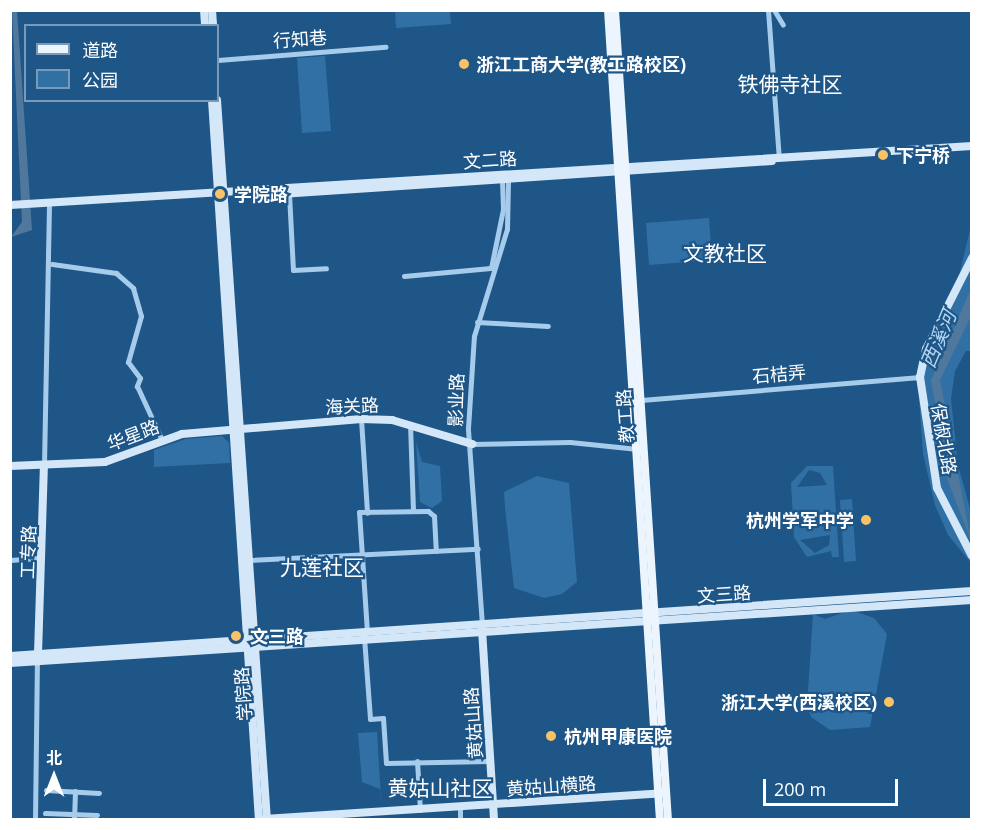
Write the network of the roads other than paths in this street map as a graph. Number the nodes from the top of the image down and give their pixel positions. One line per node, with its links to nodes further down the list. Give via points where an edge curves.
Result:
1 (608, 10): 12 (main road, 教工路)
2 (615, 10): 12 (main road, 教工路)
3 (768, 10): 11 (street)
4 (774, 10): 5 (street)
5 (783, 25)
6 (385, 47): 7 (street, 行知巷)
7 (219, 60)
8 (212, 102): 15 (main road, 学院路)
9 (217, 102): 15 (main road, 学院路)
10 (972, 148): 11 (main road, 文二路)
11 (778, 158): 12 (main road, 文二路)
12 (621, 169): 13 (main road, 文二路); 15 (main road, 文二路); 27 (main road, 教工路); 33 (main road, 教工路)
13 (505, 181): 14 (main road, 文二路); 23 (street, via 491,268); 24 (street, 影业路, via 507,229)
14 (288, 194): 15 (main road, 文二路); 22 (street, via 293,270)
15 (220, 196): 17 (main road, 文二路); 18 (main road, 文二路); 30 (main road, 学院路)
16 (16, 206): 17 (main road, 文二路); 19 (main road, 文二路)
17 (33, 206): 18 (main road, 文二路)
18 (49, 207): 21 (street)
19 (10, 209)
20 (972, 258): 26 (main road, 保俶北路, via 926,349)
21 (52, 264): 31 (street, via 116,273 133,288 141,316 129,362); 34 (street)
22 (326, 268)
23 (404, 276)
24 (477, 322): 25 (street); 32 (street, 影业路)
25 (548, 326)
26 (920, 377): 27 (street, 石桔弄); 41 (main road, 保俶北路, via 937,488)
27 (641, 400): 47 (main road, 教工路)
28 (361, 419): 29 (main road, 海关路); 30 (main road, 海关路); 37 (street)
29 (410, 424): 32 (main road, 海关路); 36 (street)
30 (234, 430): 31 (main road, 华星路); 44 (main road, 学院路); 50 (main road, 学院路)
31 (162, 440): 34 (main road, 华星路, via 105,462)
32 (472, 444): 33 (street, via 570,442); 38 (street, 影业路)
33 (638, 449): 47 (main road, 教工路)
34 (44, 465): 35 (main road, 华星路); 42 (main road, 工专路)
35 (10, 466)
36 (413, 511): 37 (street); 39 (street, via 434,516)
37 (367, 513): 40 (street, via 358,512)
38 (478, 549): 39 (street); 48 (street, 影业路)
39 (436, 552): 40 (street)
40 (362, 553): 44 (street); 49 (street)
41 (972, 556)
42 (44, 558): 43 (street); 52 (main road, 工专路)
43 (10, 560)
44 (249, 560): 50 (main road, 学院路)
45 (972, 591): 47 (main road, 文三路)
46 (972, 600): 47 (main road, 文三路)
47 (653, 617): 48 (main road, 文三路); 59 (main road, 教工路)
48 (482, 629): 49 (main road, 文三路); 55 (main road, 黄姑山路)
49 (365, 634): 50 (main road, 文三路); 54 (street, via 370,719 383,718 386,763)
50 (251, 642): 52 (main road, 文三路); 67 (main road, 学院路)
51 (10, 656): 52 (main road, 文三路)
52 (37, 657): 53 (main road, 文三路); 66 (street, 工专路)
53 (10, 663)
54 (417, 761): 55 (street); 62 (street)
55 (490, 761): 60 (main road, 黄姑山路)
56 (46, 790): 57 (street)
57 (75, 791): 58 (street); 65 (street)
58 (99, 793)
59 (663, 793): 60 (main road, 黄姑山横路); 70 (main road, 教工路); 71 (main road, 教工路)
60 (493, 805): 61 (main road, 黄姑山横路); 69 (main road, 黄姑山路)
61 (460, 807): 62 (main road, 黄姑山横路); 68 (street)
62 (420, 810): 67 (main road, 黄姑山横路)
63 (45, 813): 65 (street)
64 (97, 815): 65 (street)
65 (74, 817)
66 (35, 819)
67 (262, 819)
68 (460, 819)
69 (494, 819)
70 (660, 819)
71 (668, 819)

